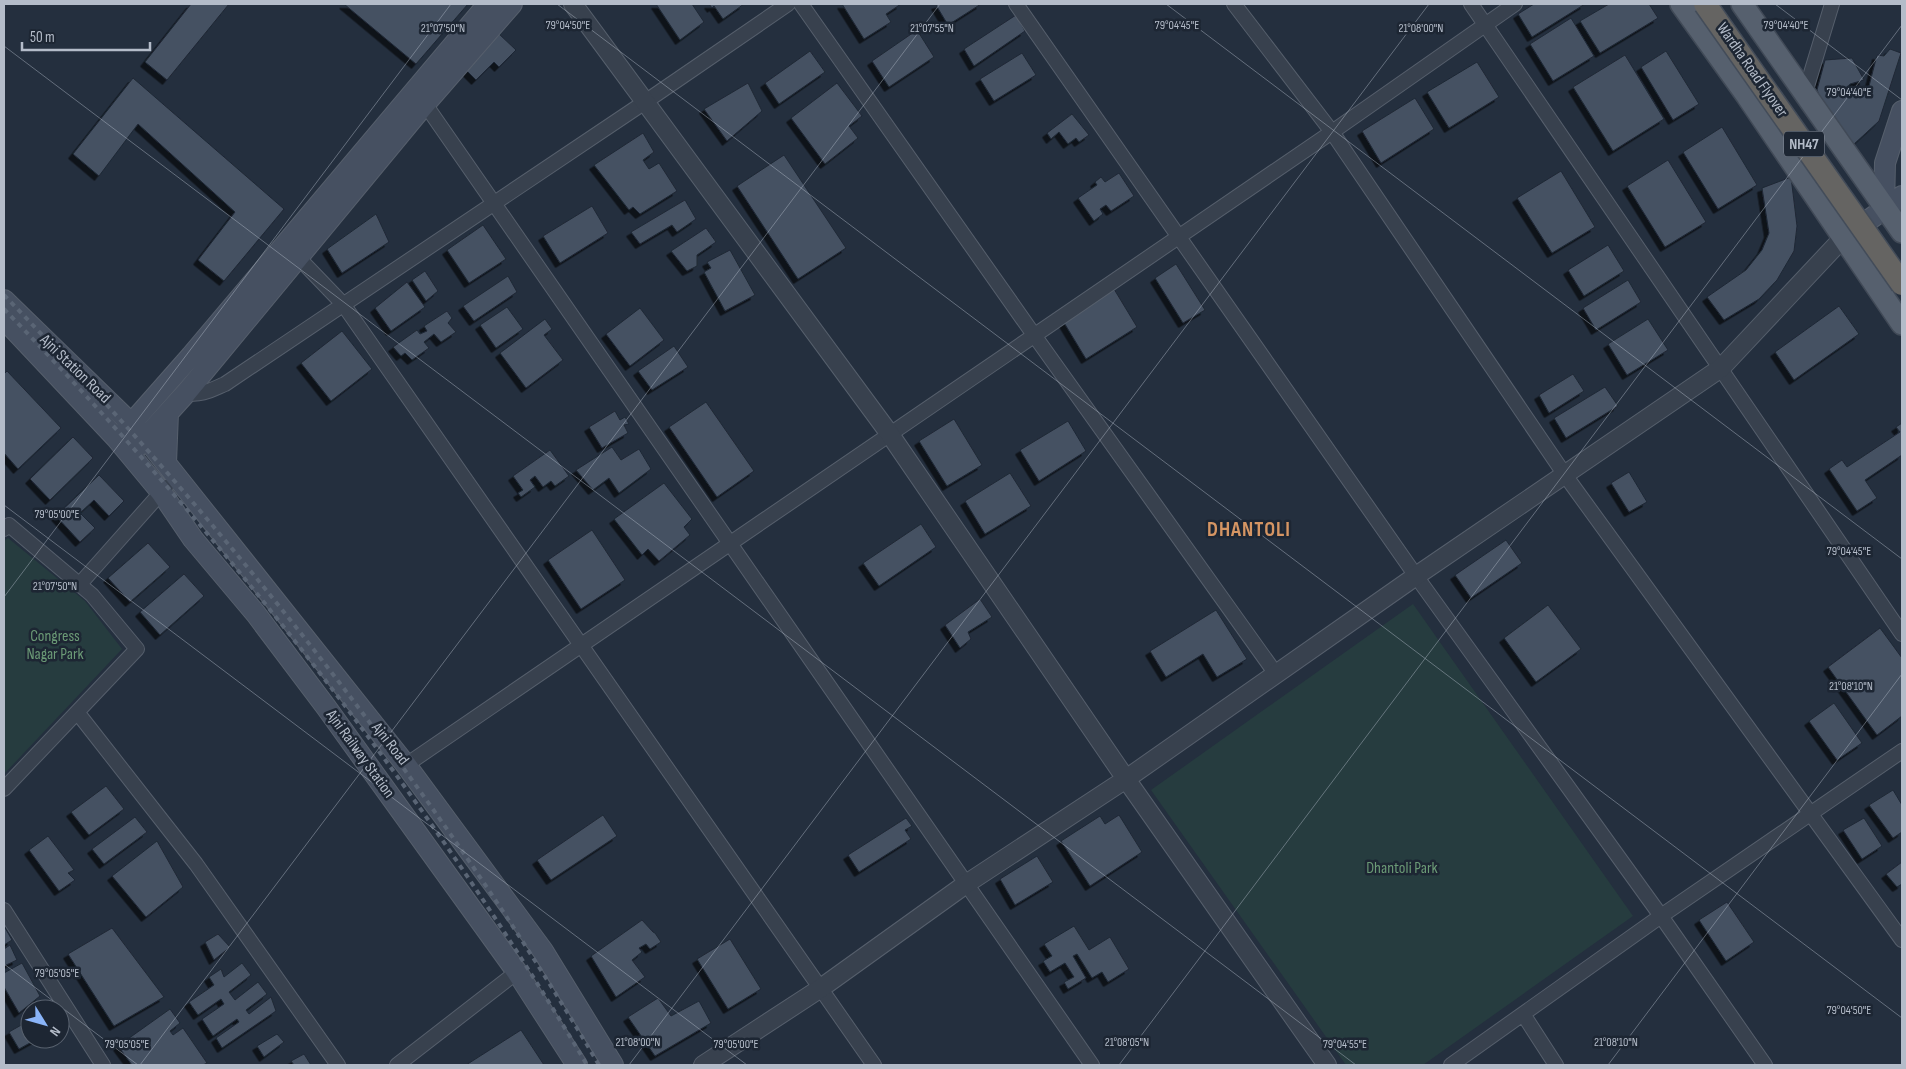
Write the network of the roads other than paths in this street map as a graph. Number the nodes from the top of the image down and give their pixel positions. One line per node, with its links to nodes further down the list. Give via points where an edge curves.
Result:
1 (488, 4): 27 (main road)
2 (512, 4): 18 (main road)
3 (573, 4): 17 (street)
4 (788, 4): 17 (street)
5 (801, 4): 35 (street)
6 (1016, 4): 25 (street)
7 (1234, 4): 20 (street)
8 (1471, 4): 15 (street)
9 (1515, 4): 15 (street)
10 (1681, 4): 26 (main road)
11 (1704, 4): 30 (highway, Wardha Road Flyover / NH47, bridge)
12 (1722, 4): 29 (highway, Wardha Road Flyover / NH47)
13 (1742, 4): 16 (main road)
14 (1832, 4): 16 (street)
15 (1486, 24): 20 (street); 36 (street)
16 (1805, 93): 23 (main road)
17 (645, 102): 22 (street); 42 (street)
18 (424, 104): 22 (street); 28 (main road)
19 (1902, 111): 23 (main road, via 1885,163)
20 (1332, 132): 25 (street); 45 (street)
21 (1902, 196): 23 (main road)
22 (493, 203): 32 (street); 48 (street)
23 (1884, 207): 24 (main road); 26 (main road)
24 (1902, 232)
25 (1179, 236): 35 (street); 49 (street)
26 (1842, 239): 34 (main road); 36 (street)
27 (284, 244): 28 (street); 38 (main road)
28 (300, 258): 32 (street); 37 (main road)
29 (1902, 259)
30 (1902, 284)
31 (4, 300): 39 (main road, Ajni Station Road)
32 (343, 304): 37 (street, via 225,384 204,394); 52 (street)
33 (4, 319): 43 (main road, Ajni Railway Station)
34 (1902, 324)
35 (1034, 335): 42 (street); 53 (street)
36 (1722, 368): 45 (street); 51 (street)
37 (186, 393): 40 (main road)
38 (156, 395): 39 (main road); 41 (main road)
39 (114, 408): 41 (main road, Ajni Station Road)
40 (168, 413): 41 (main road); 44 (main road)
41 (138, 431): 43 (main road); 44 (main road, Ajni Road)
42 (889, 433): 48 (street); 57 (street)
43 (123, 447): 46 (main road, Ajni Railway Station)
44 (171, 469): 46 (street); 56 (main road, Ajni Road)
45 (1565, 475): 49 (street); 59 (street)
46 (161, 492): 50 (street); 64 (main road, Ajni Railway Station, via 193,538 256,614 326,707)
47 (4, 529): 50 (street, via 9,525)
48 (730, 544): 52 (street); 60 (street)
49 (1416, 576): 53 (street); 62 (street)
50 (79, 584): 54 (street, via 137,649)
51 (1902, 634)
52 (581, 644): 56 (street); 65 (street)
53 (1276, 674): 57 (street)
54 (77, 712): 58 (street); 69 (street, via 196,864)
55 (1902, 751): 59 (street)
56 (406, 765): 67 (main road, Ajni Road, via 543,951)
57 (1126, 779): 60 (street); 75 (street)
58 (4, 789)
59 (1811, 816): 62 (street); 63 (street)
60 (966, 884): 65 (street); 74 (street)
61 (4, 910): 68 (street)
62 (1661, 916): 66 (street); 78 (street)
63 (1902, 940)
64 (517, 972): 70 (street); 71 (main road, Ajni Railway Station)
65 (821, 988): 72 (street); 73 (street)
66 (1523, 1014): 76 (street); 77 (street)
67 (607, 1063)
68 (103, 1065)
69 (338, 1065)
70 (397, 1065)
71 (577, 1065)
72 (703, 1065)
73 (874, 1065)
74 (1092, 1065)
75 (1327, 1065)
76 (1451, 1065)
77 (1556, 1065)
78 (1765, 1065)

